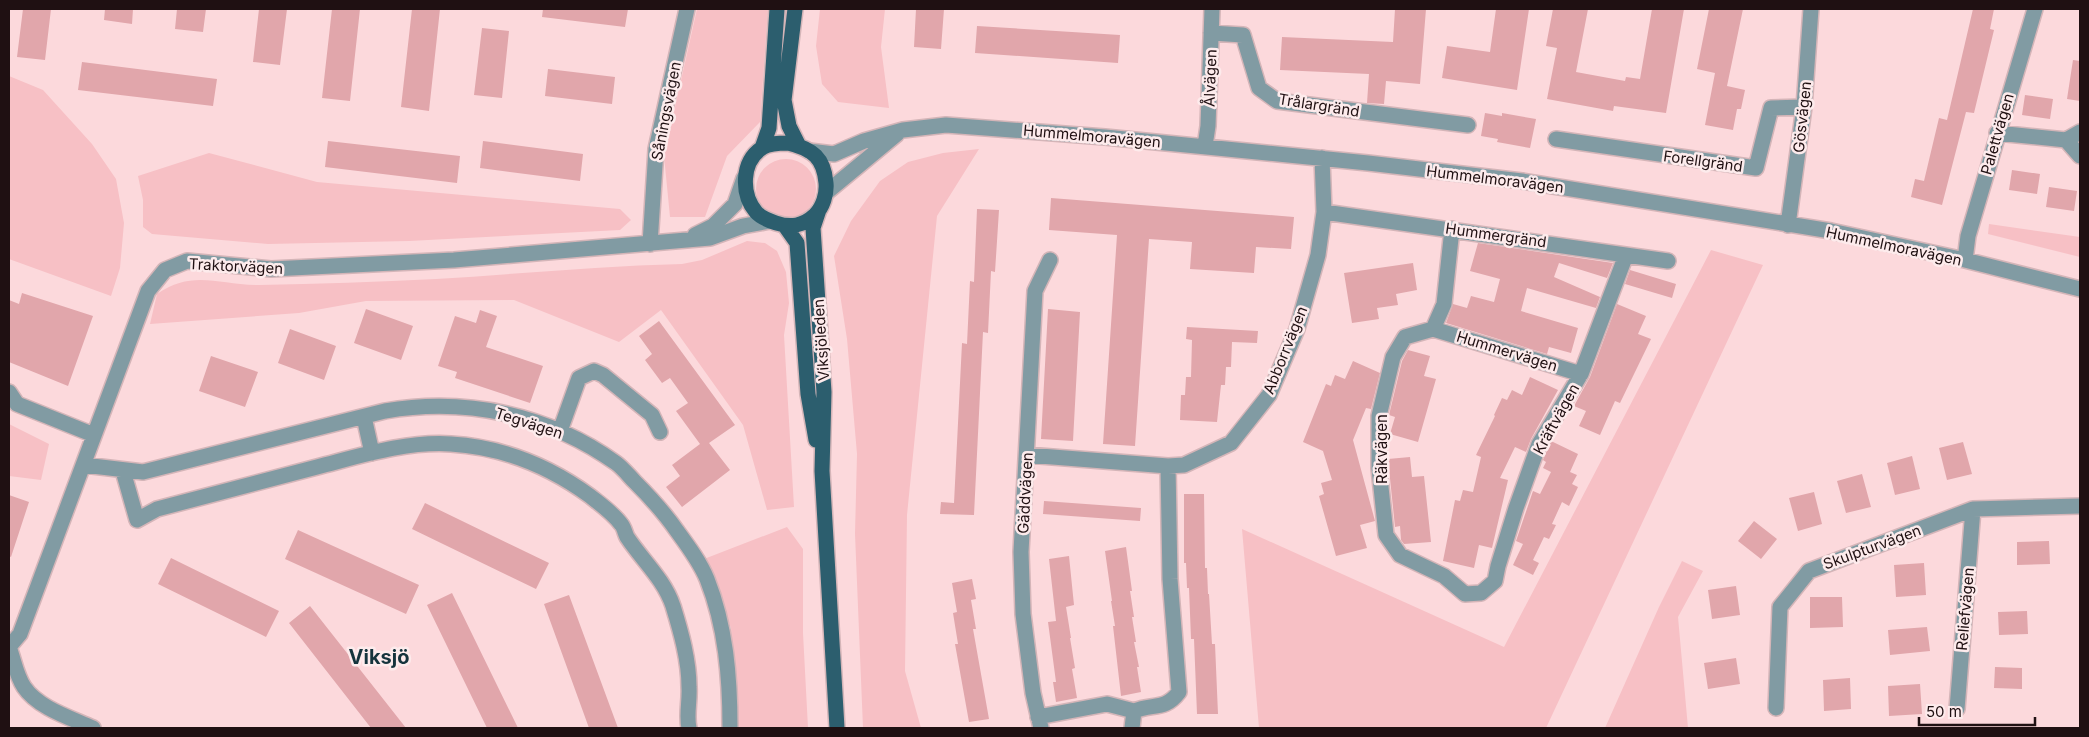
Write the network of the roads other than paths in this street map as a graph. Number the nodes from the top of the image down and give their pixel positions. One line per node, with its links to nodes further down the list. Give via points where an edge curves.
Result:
1 (687, 9): 29 (street, Såningsvägen, via 656,149)
2 (777, 9): 16 (main road, via 769,128)
3 (795, 9): 17 (main road, via 784,100 789,126)
4 (1212, 9): 7 (street, Ålvägen)
5 (1811, 9): 8 (street, Gösvägen)
6 (2034, 9): 12 (street, Palettvägen)
7 (1212, 33): 9 (street, Trålargränd, via 1243,35 1259,88 1277,101); 15 (street, Ålvägen)
8 (1804, 108): 13 (street, Forellgränd, via 1771,108 1756,168); 25 (street, Gösvägen)
9 (1468, 125)
10 (902, 130): 15 (street, Hummelmoravägen, via 946,125); 17 (street, Hummelmoravägen, via 834,154); 21 (street)
11 (2080, 132): 14 (street)
12 (1997, 133): 14 (street); 32 (street, Palettvägen, via 1968,236)
13 (1556, 139)
14 (2066, 140): 18 (street)
15 (1205, 146): 19 (street, Hummelmoravägen)
16 (762, 148): 17 (main road, via 788,143); 20 (main road, via 750,161)
17 (804, 148): 21 (main road, via 825,168)
18 (2080, 156)
19 (1322, 158): 23 (street, Abborrvägen); 25 (street, Hummelmoravägen, via 1522,181)
20 (744, 178): 24 (main road, via 747,198 757,214); 28 (street, Traktorvägen, via 735,204 713,226)
21 (827, 192): 22 (main road)
22 (819, 210): 26 (main road, via 800,225); 47 (main road, Viksjöleden, via 814,228 824,392)
23 (1324, 212): 27 (street, Hummergränd); 45 (street, Abborrvägen, via 1318,255 1297,330 1269,395 1231,443 1184,465)
24 (770, 221): 26 (main road); 28 (street, Traktorvägen, via 743,226 710,238)
25 (1788, 225): 32 (street, Hummelmoravägen)
26 (785, 226): 47 (main road, Viksjöleden, via 796,243 808,394)
27 (1452, 229): 30 (street, Hummergränd); 35 (street, via 1444,304)
28 (687, 240): 29 (street, Traktorvägen)
29 (650, 244): 41 (street, Traktorvägen, via 454,260 271,269 187,261 165,270 148,291)
30 (1626, 254): 33 (street, Hummergränd); 36 (street, Kräftvägen)
31 (1050, 260): 43 (street, Gäddvägen, via 1035,291)
32 (1965, 260): 34 (street, Hummelmoravägen)
33 (1668, 261)
34 (2080, 289)
35 (1433, 329): 36 (street, Hummervägen); 50 (street, Räkvägen, via 1405,338 1401,344 1394,357 1378,416 1386,534 1400,555 1444,576)
36 (1581, 374): 50 (street, Kräftvägen, via 1539,444 1513,516 1495,582 1481,593)
37 (9, 392): 41 (street, via 17,404)
38 (364, 417): 39 (street, Tegvägen, via 410,407 464,406 512,414); 42 (street); 46 (street, Tegvägen, via 143,472)
39 (560, 431): 40 (street, via 579,378 594,371 603,374 652,415); 58 (street, Tegvägen, via 617,464 662,510 692,552 706,578 724,639 730,686)
40 (660, 432)
41 (94, 435): 44 (street, Traktorvägen)
42 (372, 453): 46 (street, via 157,509 137,520); 57 (street, via 422,445 482,448 553,471 601,504 621,524 627,537 656,574 672,604 685,651 690,686)
43 (1027, 455): 45 (street, Abborrvägen, via 1142,470); 55 (street, Gäddvägen, via 1021,552 1022,614)
44 (84, 464): 46 (street, Tegvägen); 51 (street, Traktorvägen, via 20,634)
45 (1168, 466): 54 (street, via 1170,579 1179,692 1166,705)
46 (124, 471)
47 (822, 471): 59 (main road, Viksjöleden)
48 (2080, 506): 49 (street, Skulpturvägen)
49 (1973, 509): 52 (street, Skulpturvägen, via 1809,571 1780,607); 53 (street, Reliefvägen)
50 (1465, 594)
51 (9, 647): 56 (street, via 19,678 32,695 51,708)
52 (1776, 708)
53 (1957, 709)
54 (1134, 711): 55 (street, via 1107,704); 60 (street)
55 (1039, 722)
56 (94, 728)
57 (689, 728)
58 (730, 728)
59 (837, 728)
60 (1132, 728)

